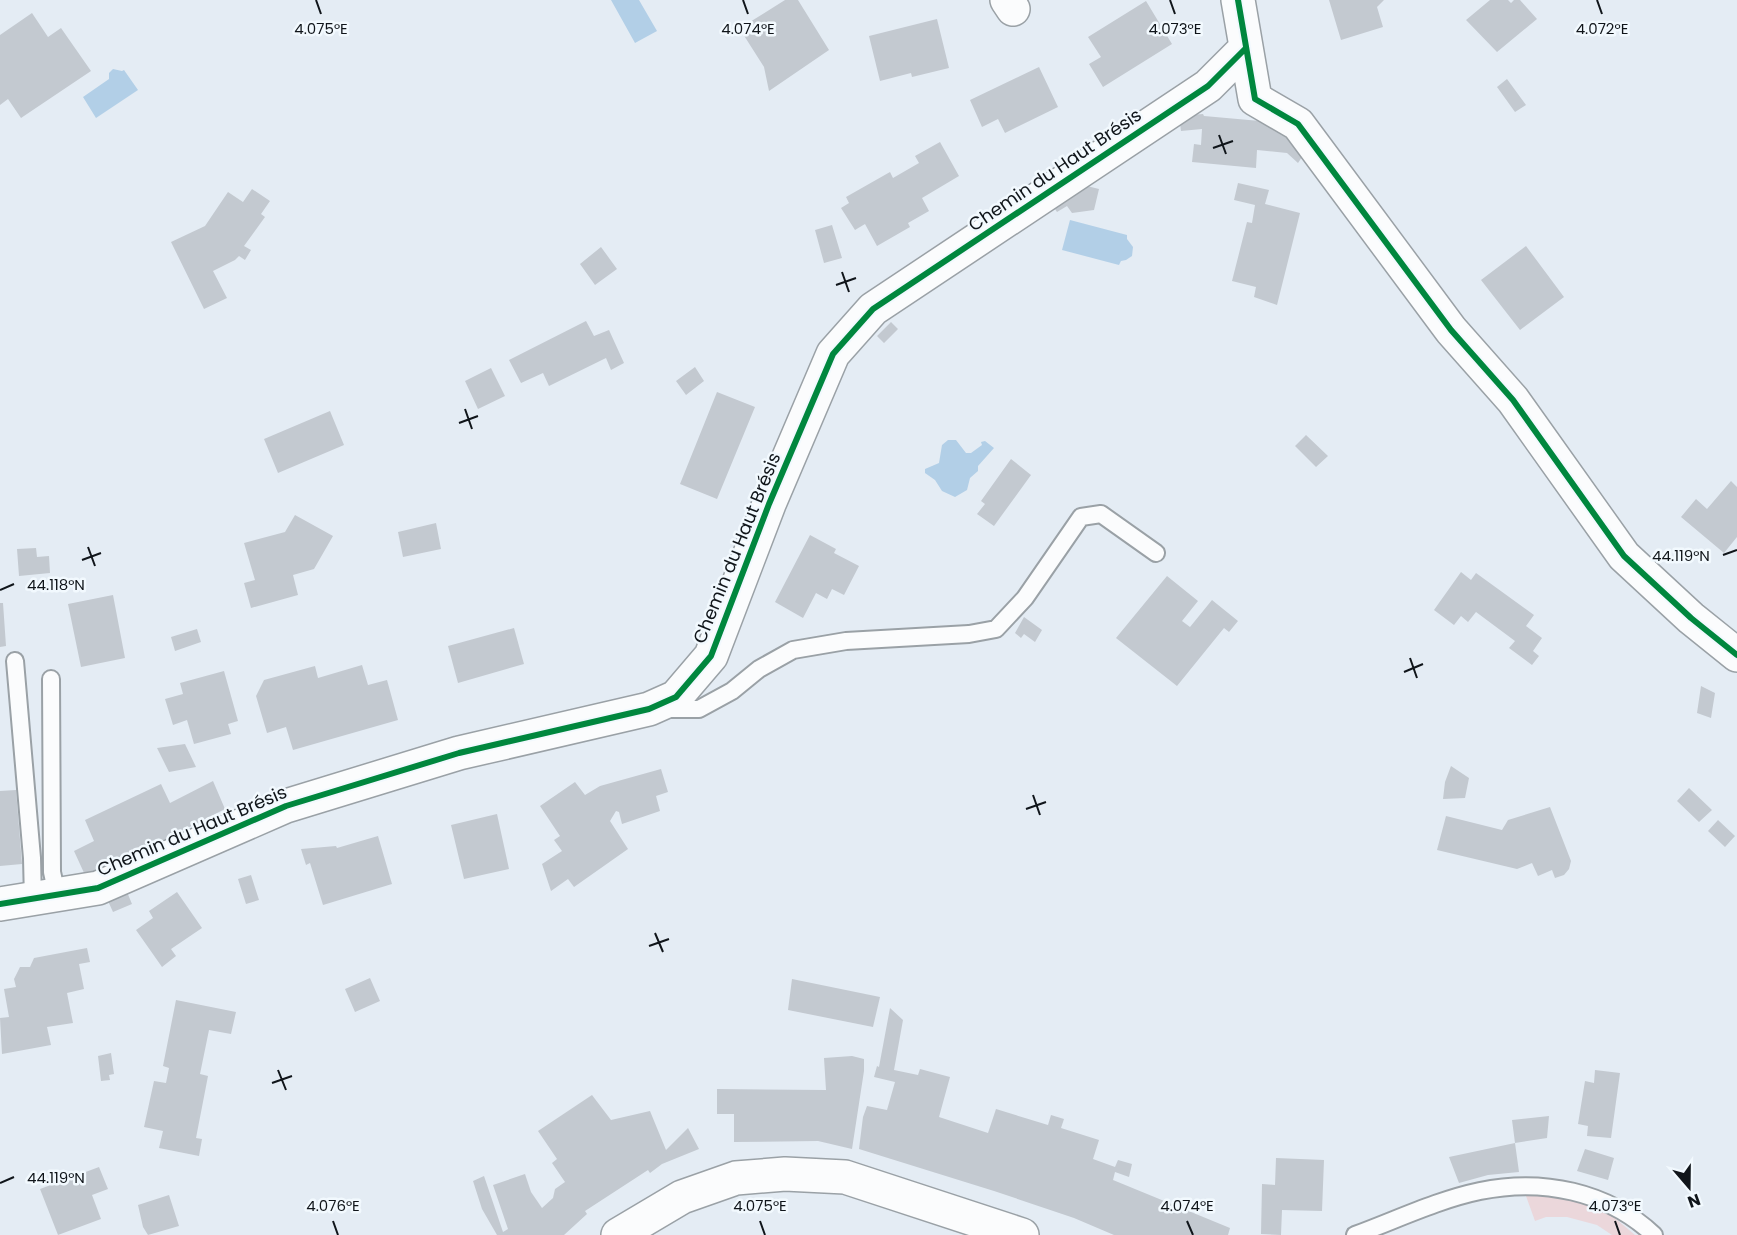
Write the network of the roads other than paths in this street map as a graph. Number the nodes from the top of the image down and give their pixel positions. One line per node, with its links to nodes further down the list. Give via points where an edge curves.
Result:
1 (1238, 0): 2 (street)
2 (1245, 49): 4 (street, via 1255,99 1298,124 1450,330 1514,400 1624,556); 7 (street, Chemin du Haut Brésis, via 1208,86 873,309 833,354 769,504 711,656 676,697)
3 (1156, 553): 7 (lane, via 1101,514 1081,517 1025,598 996,629 846,641 793,650 699,709)
4 (1737, 654)
5 (15, 661): 8 (lane, via 32,858)
6 (51, 679): 8 (lane, via 52,872)
7 (649, 709): 8 (street, Chemin du Haut Brésis, via 459,753 297,802 98,888)
8 (45, 898): 9 (street, Chemin du Haut Brésis)
9 (0, 904)
10 (618, 1235): 11 (street, via 682,1197 736,1178 785,1174 845,1177)
11 (1022, 1235)
12 (1355, 1235): 13 (lane, via 1452,1199 1518,1186 1574,1191 1600,1199 1640,1221)
13 (1654, 1235)

